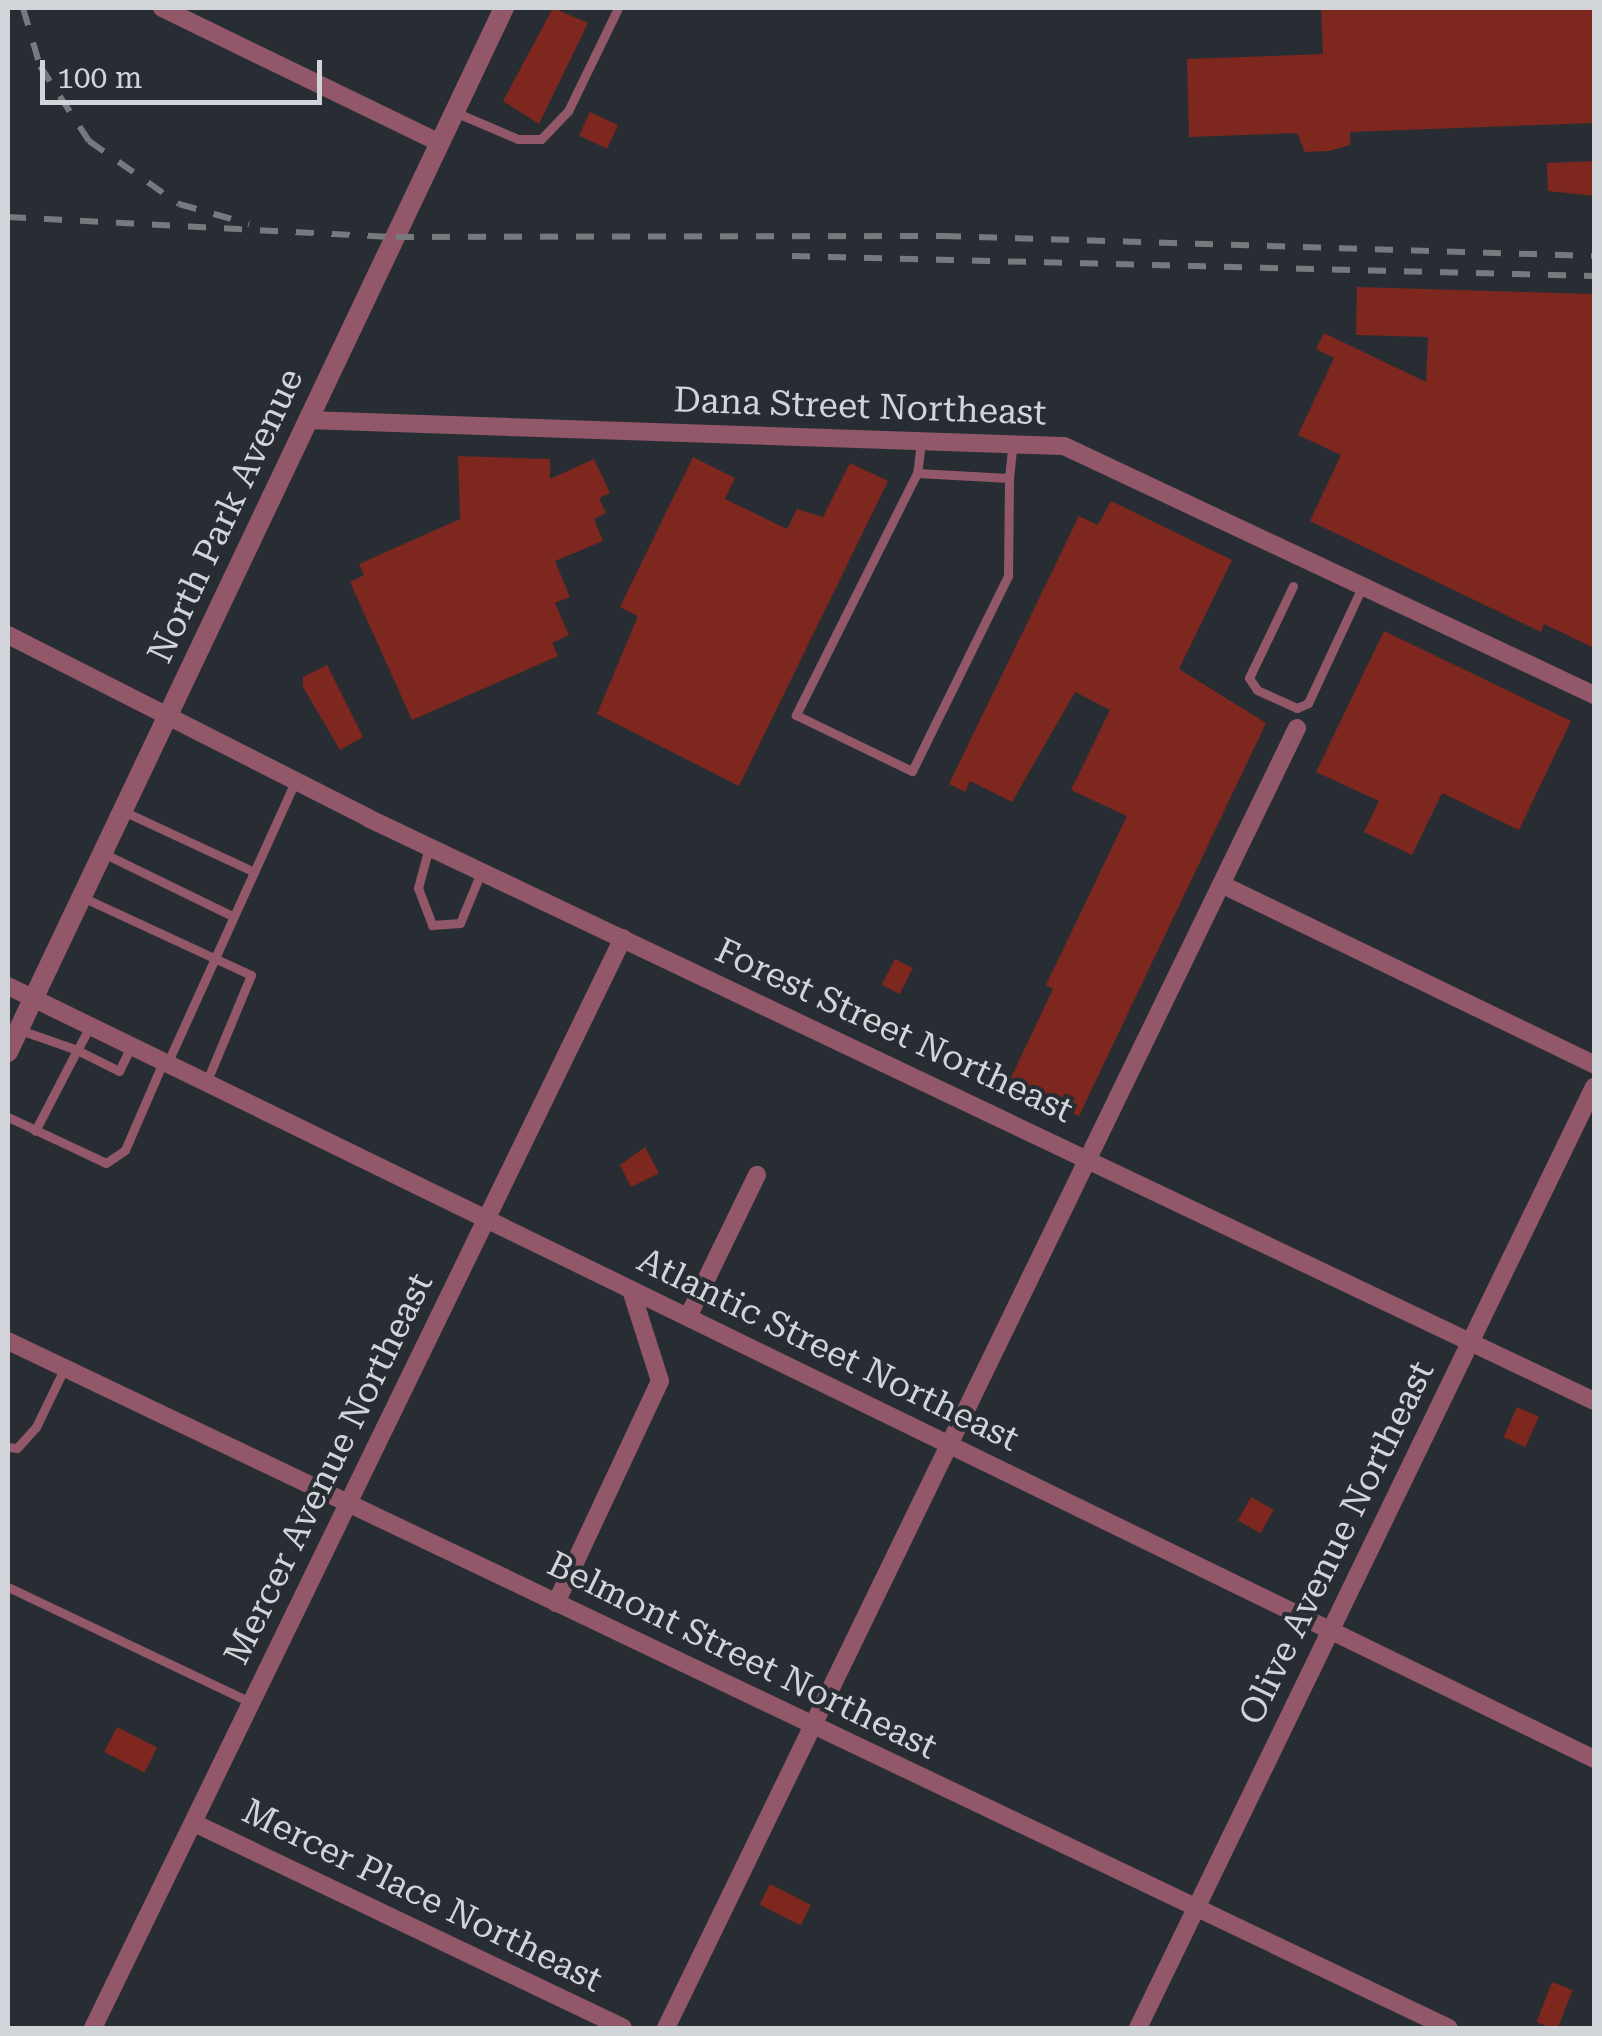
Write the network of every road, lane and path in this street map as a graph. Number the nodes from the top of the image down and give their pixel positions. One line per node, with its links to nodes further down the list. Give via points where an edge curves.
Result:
1 (162, 8): 5 (street)
2 (504, 8): 4 (street, North Park Avenue)
3 (618, 8): 4 (lane, via 568,111 541,139 518,139)
4 (455, 112): 5 (street, North Park Avenue)
5 (440, 143): 6 (street, North Park Avenue)
6 (307, 420): 7 (street, Dana Street Northeast); 15 (street, North Park Avenue)
7 (921, 440): 8 (street, Dana Street Northeast); 9 (lane)
8 (1014, 442): 10 (lane); 11 (street, Dana Street Northeast, via 1092,455)
9 (917, 473): 10 (lane); 10 (lane, via 796,715 912,771 1008,576)
10 (1010, 478)
11 (1364, 584): 12 (lane, via 1308,703 1296,708 1257,690 1249,678); 14 (street, Dana Street Northeast)
12 (1293, 586)
13 (8, 634): 15 (street, Forest Street Northeast)
14 (1594, 694)
15 (166, 719): 17 (street, Forest Street Northeast); 18 (street, North Park Avenue)
16 (1298, 728): 23 (street)
17 (295, 782): 19 (street, Forest Street Northeast); 21 (lane)
18 (123, 810): 20 (street, North Park Avenue); 21 (lane)
19 (429, 846): 22 (street, Forest Street Northeast); 22 (lane, via 418,888 432,924 460,922)
20 (103, 852): 24 (street, North Park Avenue); 25 (lane)
21 (252, 871): 25 (lane)
22 (481, 872): 26 (street, Forest Street Northeast)
23 (1222, 885): 36 (street); 41 (street)
24 (82, 897): 27 (lane); 29 (street, North Park Avenue)
25 (230, 914): 27 (lane)
26 (623, 938): 41 (street, Forest Street Northeast); 43 (street, Mercer Avenue Northeast)
27 (213, 958): 35 (lane); 37 (lane, via 254,981)
28 (8, 986): 29 (street, Atlantic Street Northeast)
29 (33, 999): 30 (street, Atlantic Street Northeast); 31 (street, North Park Avenue)
30 (90, 1026): 32 (street, Atlantic Street Northeast); 33 (lane)
31 (18, 1030): 33 (lane); 34 (street, North Park Avenue)
32 (130, 1046): 33 (lane, via 119,1071); 35 (street, Atlantic Street Northeast)
33 (77, 1050): 40 (lane)
34 (8, 1052)
35 (166, 1063): 37 (street, Atlantic Street Northeast); 40 (lane, via 115,1158 89,1158)
36 (1594, 1064)
37 (206, 1083): 43 (street, Atlantic Street Northeast)
38 (1594, 1086): 47 (street, Olive Avenue Northeast)
39 (8, 1117): 40 (lane)
40 (35, 1131)
41 (1088, 1159): 47 (street, Forest Street Northeast); 50 (street)
42 (757, 1175): 45 (street)
43 (487, 1219): 44 (street, Atlantic Street Northeast); 52 (street, Mercer Avenue Northeast)
44 (630, 1290): 45 (street, Atlantic Street Northeast); 54 (street, via 660,1381)
45 (688, 1318): 50 (street, Atlantic Street Northeast)
46 (8, 1341): 48 (street, Belmont Street Northeast)
47 (1470, 1342): 49 (street, Forest Street Northeast); 55 (street, Olive Avenue Northeast)
48 (64, 1368): 51 (lane, via 36,1426 17,1448); 52 (street, Belmont Street Northeast)
49 (1594, 1400)
50 (949, 1445): 55 (street, Atlantic Street Northeast); 57 (street)
51 (8, 1447)
52 (349, 1504): 54 (street, Belmont Street Northeast); 56 (street, Mercer Avenue Northeast)
53 (8, 1587): 56 (lane)
54 (556, 1602): 57 (street, Belmont Street Northeast)
55 (1330, 1631): 58 (street, Atlantic Street Northeast); 60 (street, Olive Avenue Northeast)
56 (252, 1703): 59 (street, Mercer Avenue Northeast)
57 (814, 1726): 60 (street, Belmont Street Northeast); 63 (street)
58 (1594, 1760)
59 (194, 1823): 61 (street, Mercer Avenue Northeast); 62 (street, Mercer Place Northeast)
60 (1196, 1908): 64 (street, Olive Avenue Northeast); 65 (street, Belmont Street Northeast)
61 (93, 2028)
62 (623, 2028)
63 (666, 2028)
64 (1138, 2028)
65 (1449, 2028)

